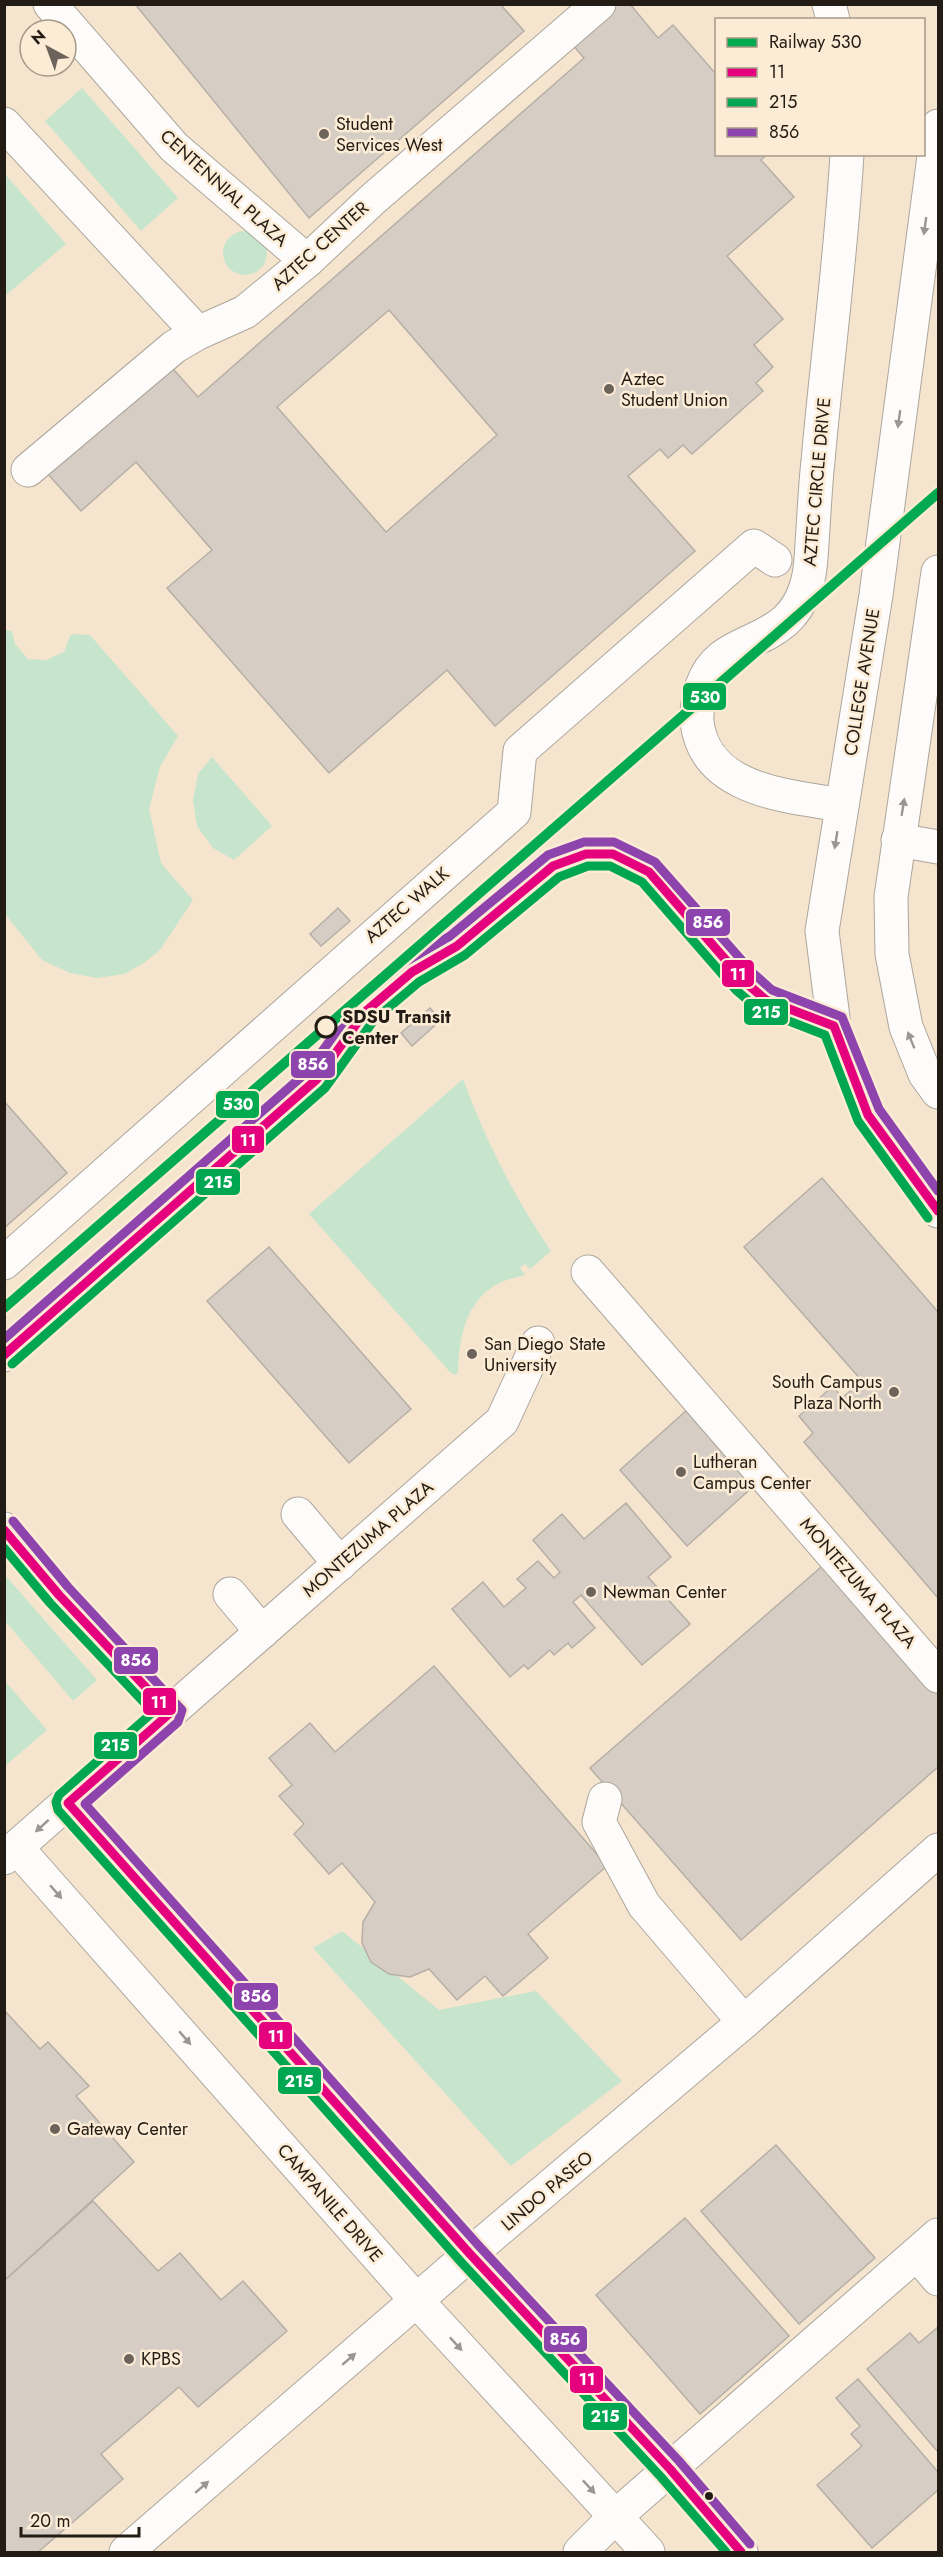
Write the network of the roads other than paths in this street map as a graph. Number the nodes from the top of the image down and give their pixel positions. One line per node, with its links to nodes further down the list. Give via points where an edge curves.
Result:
1 (50, 4): 6 (street, CENTENNIAL PLAZA, via 174,147)
2 (600, 4): 6 (street, AZTEC CENTER, via 373,199)
3 (4, 124): 7 (street)
4 (939, 126): 11 (street, COLLEGE AVENUE, one-way to 11, via 876,595)
5 (847, 156): 11 (street, AZTEC CIRCLE DRIVE, via 809,579 801,601 786,621 719,657 705,679 697,722 713,760 731,776 752,787)
6 (307, 261): 7 (street, AZTEC CENTER, via 245,312)
7 (198, 333): 8 (street, AZTEC CENTER, via 174,347)
8 (28, 470)
9 (775, 560): 17 (street, AZTEC WALK, via 754,546 520,751 514,812)
10 (939, 572): 12 (street, one-way to 10)
11 (842, 805): 14 (street, COLLEGE AVENUE, one-way to 14, via 822,931)
12 (898, 840): 13 (street); 15 (street, one-way to 12, via 925,1074 906,1027 891,954 891,897)
13 (939, 847)
14 (834, 1026): 16 (street, COLLEGE AVENUE, via 868,1115); 20 (street, via 765,1000 649,872 613,854 586,854 553,866 457,946 412,972 365,1012 316,1079)
15 (939, 1092)
16 (939, 1211)
17 (4, 1263)
18 (588, 1272): 26 (street, MONTEZUMA PLAZA)
19 (538, 1343): 23 (street, MONTEZUMA PLAZA, via 502,1421)
20 (4, 1355)
21 (298, 1514): 23 (street)
22 (4, 1529): 27 (street, via 59,1595)
23 (340, 1564): 25 (street, MONTEZUMA PLAZA)
24 (230, 1594): 25 (street)
25 (262, 1632): 27 (street, MONTEZUMA PLAZA)
26 (939, 1676)
27 (170, 1713): 29 (street, MONTEZUMA PLAZA)
28 (605, 1799): 32 (street, via 599,1822 644,1905)
29 (68, 1803): 31 (street, MONTEZUMA PLAZA, one-way to 31); 34 (street)
30 (939, 1850): 32 (street, LINDO PASEO)
31 (11, 1853): 36 (street, CAMPANILE DRIVE, one-way to 36)
32 (744, 2022): 34 (street, LINDO PASEO)
33 (928, 2245): 35 (street); 37 (street)
34 (470, 2254): 36 (street, LINDO PASEO); 37 (street)
35 (939, 2279)
36 (417, 2301): 38 (street, CAMPANILE DRIVE, one-way to 38); 39 (street, LINDO PASEO, one-way to 36)
37 (670, 2469): 38 (street); 42 (street)
38 (616, 2516): 40 (street); 41 (street, CAMPANILE DRIVE)
39 (126, 2553)
40 (580, 2553)
41 (648, 2553)
42 (741, 2553)

